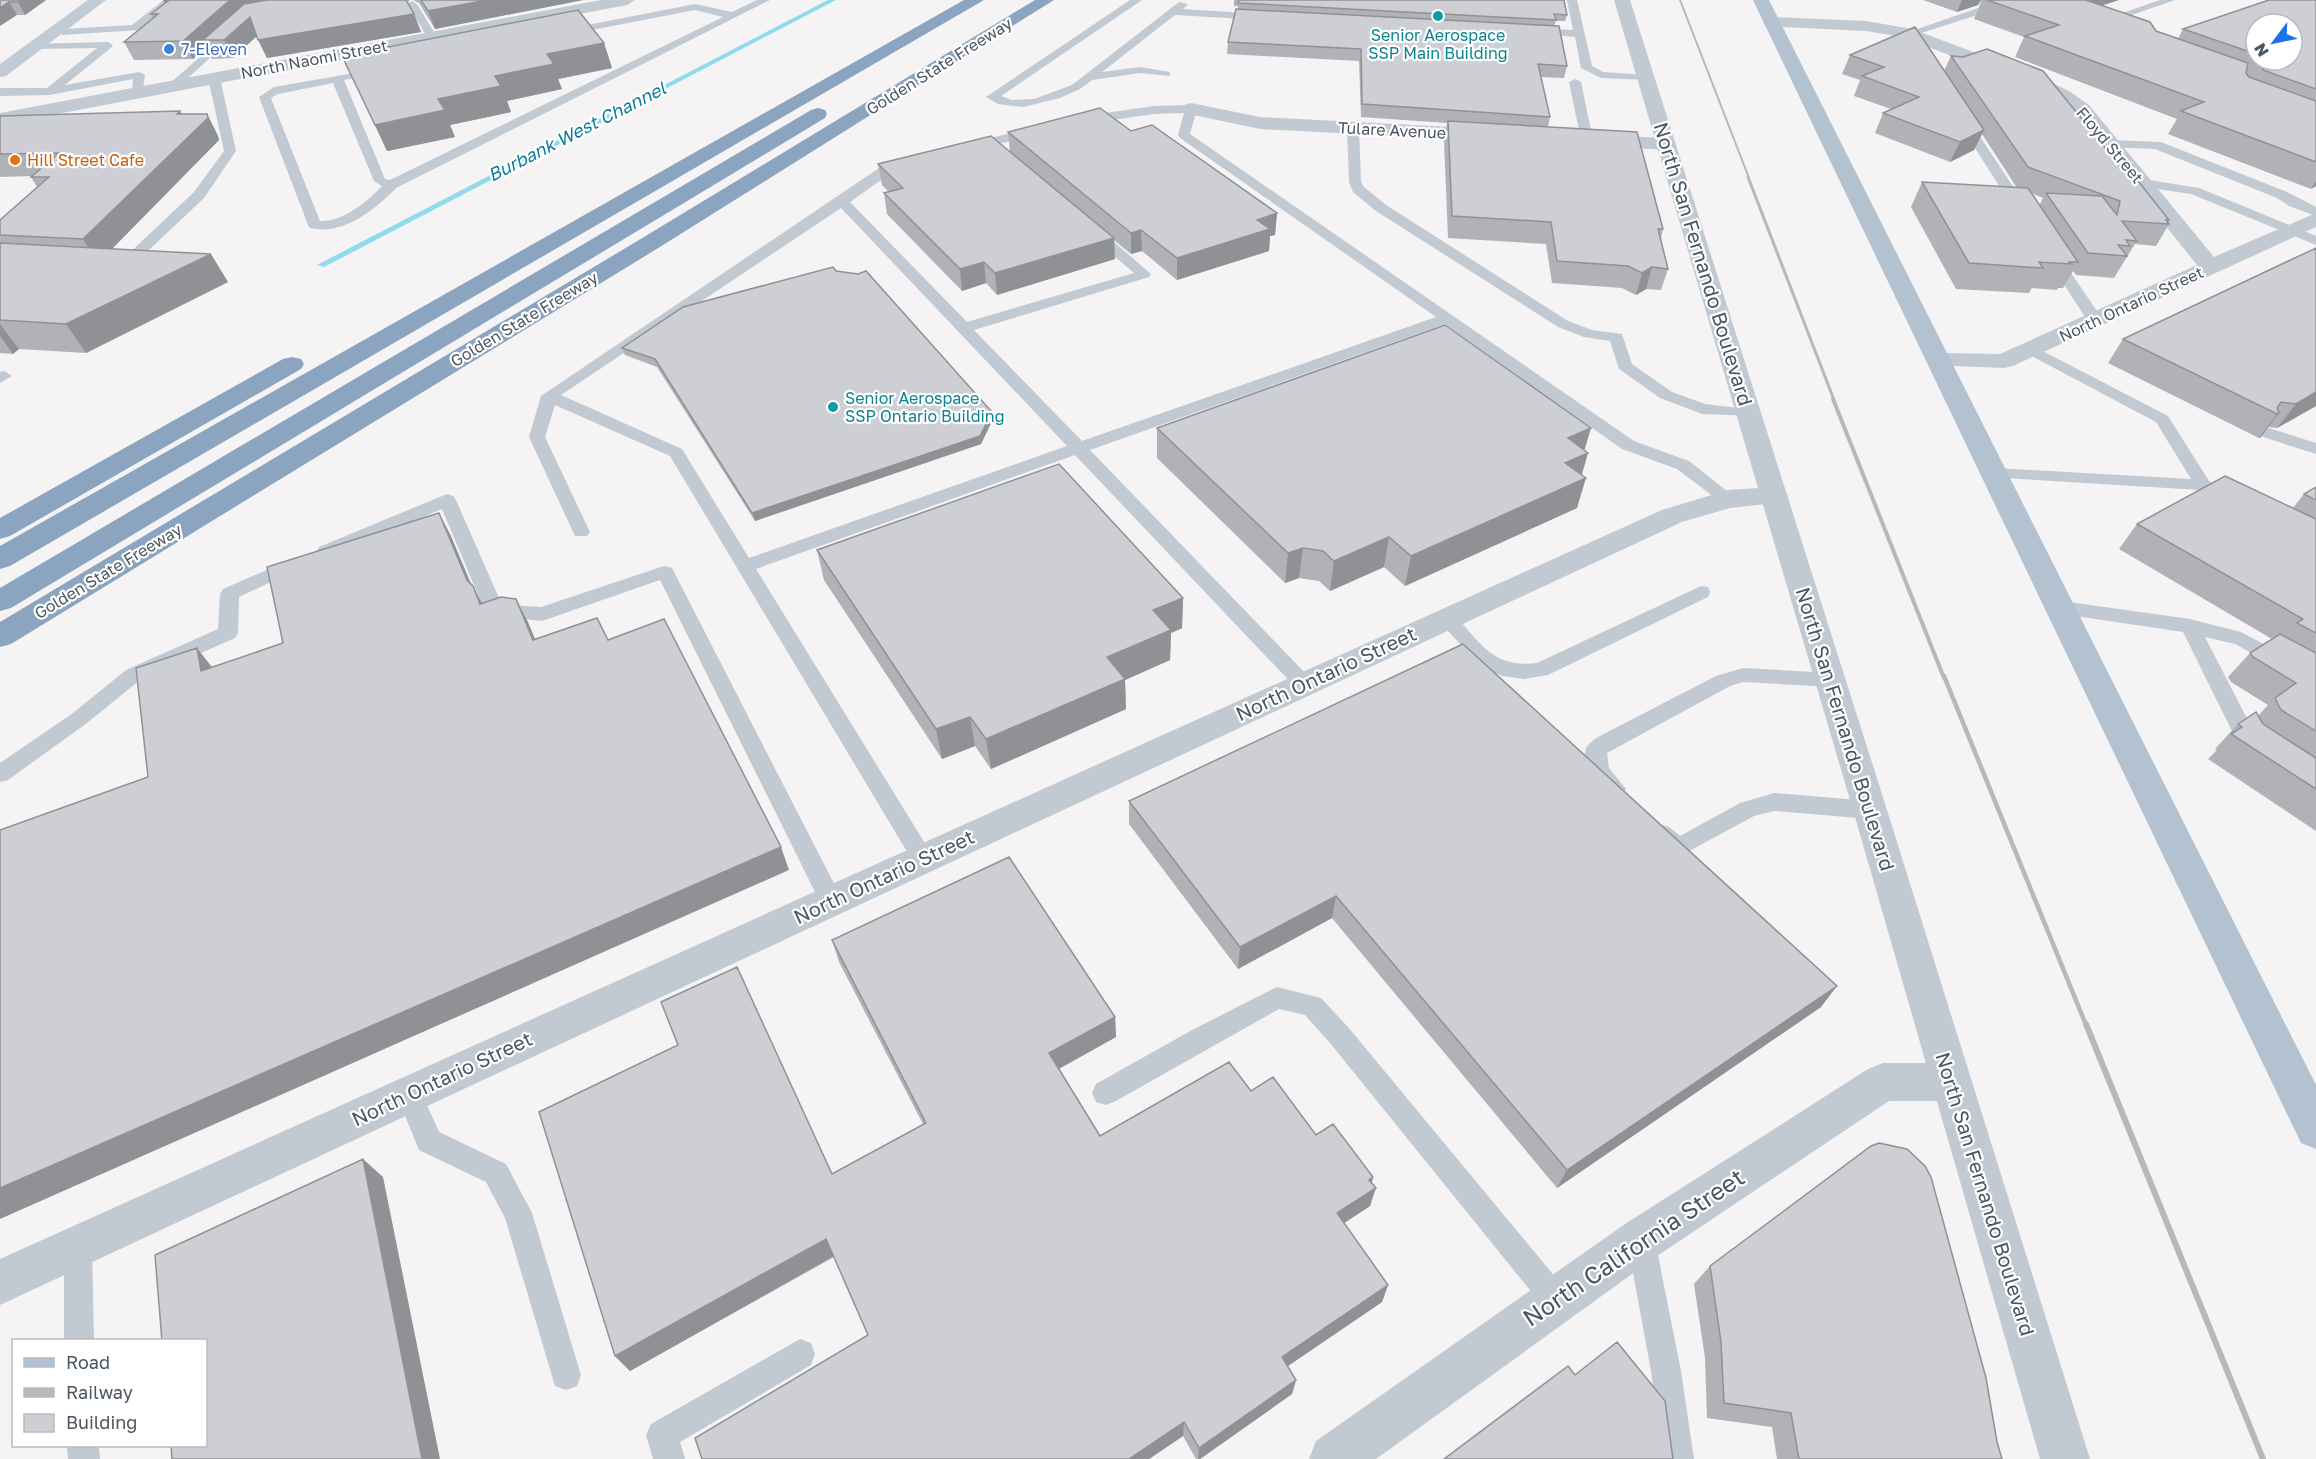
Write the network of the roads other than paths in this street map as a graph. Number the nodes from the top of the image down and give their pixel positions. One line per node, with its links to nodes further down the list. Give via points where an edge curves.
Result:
1 (98, 0): 24 (main road)
2 (170, 0): 24 (lane, via 135,28)
3 (627, 0): 27 (street, North Naomi Street, via 515,29)
4 (765, 0): 18 (lane)
5 (946, 0): 70 (highway)
6 (976, 0): 89 (highway)
7 (1009, 0): 92 (highway)
8 (1046, 0): 96 (highway, Golden State Freeway)
9 (1137, 0): 35 (lane, via 992,97 1002,103 1020,104 1060,95)
10 (1188, 0): 17 (lane)
11 (1572, 0): 26 (lane)
12 (1622, 0): 36 (street, North San Fernando Boulevard)
13 (1761, 0): 20 (main road)
14 (1985, 0): 29 (lane, via 1986,9)
15 (2170, 0): 22 (lane, via 2099,23)
16 (412, 4): 27 (lane)
17 (1173, 12): 19 (lane); 28 (lane)
18 (733, 16): 25 (lane, via 695,7); 59 (lane)
19 (1275, 17)
20 (1771, 22): 29 (street, Floyd Street, via 1866,26); 76 (main road)
21 (239, 26): 38 (lane)
22 (2117, 29)
23 (1525, 31): 26 (lane)
24 (54, 33): 30 (main road)
25 (556, 34)
26 (1579, 34): 36 (lane, via 1587,68 1593,72)
27 (432, 37): 31 (street, North Naomi Street)
28 (1139, 39): 35 (lane); 35 (lane, via 1149,57 1166,74 1140,70)
29 (1910, 39): 54 (street, Floyd Street, via 2034,81 2062,95 2082,109)
30 (35, 46): 32 (main road); 39 (lane, via 108,45)
31 (397, 56): 33 (street, North Naomi Street); 34 (lane)
32 (0, 72)
33 (214, 78): 38 (street, North Naomi Street); 69 (lane, via 230,151 199,195 126,263)
34 (337, 78): 59 (lane, via 380,181); 59 (lane, via 274,91 265,97 315,225 346,218 376,201)
35 (1087, 78)
36 (1646, 78): 53 (street, North San Fernando Boulevard)
37 (1575, 82): 51 (lane)
38 (173, 86): 41 (street, North Naomi Street)
39 (50, 91): 40 (lane); 41 (lane, via 139,75); 44 (lane)
40 (0, 92)
41 (138, 93): 44 (street, North Naomi Street)
42 (1953, 105): 64 (lane)
43 (1191, 109): 46 (lane, via 1154,110); 48 (street, Tulare Avenue, via 1260,123); 71 (lane, via 1184,135)
44 (46, 110): 45 (street, North Naomi Street)
45 (0, 119)
46 (1076, 122)
47 (1054, 127): 52 (lane)
48 (1353, 128): 49 (street, Tulare Avenue); 78 (lane, via 1355,182 1382,208 1563,324 1589,334 1617,337 1625,366 1666,395 1702,409)
49 (1505, 136)
50 (1564, 139): 51 (street)
51 (1587, 140): 53 (street)
52 (988, 143): 55 (lane); 56 (lane)
53 (1666, 144): 78 (street, North San Fernando Boulevard)
54 (2110, 144): 58 (street, Floyd Street); 61 (lane, via 2157,145)
55 (957, 150)
56 (1006, 158)
57 (914, 160): 60 (lane, via 893,165)
58 (2143, 183): 65 (lane, via 2194,190); 68 (street, Floyd Street)
59 (391, 185)
60 (842, 201): 73 (lane); 77 (lane)
61 (2316, 212)
62 (2316, 219): 65 (street, North Ontario Street)
63 (1080, 220): 73 (lane, via 1144,274)
64 (2030, 222)
65 (2289, 231): 67 (lane); 68 (street, North Ontario Street)
66 (2043, 242): 72 (lane)
67 (2316, 242)
68 (2211, 267): 72 (street, North Ontario Street)
69 (100, 269)
70 (437, 283)
71 (1447, 318): 80 (lane); 85 (lane, via 1628,445 1683,465)
72 (2094, 320): 74 (street, North Ontario Street)
73 (963, 328): 80 (lane)
74 (2031, 350): 76 (street, North Ontario Street, via 2004,361); 83 (lane, via 2162,419)
75 (315, 351): 87 (highway)
76 (1940, 360): 82 (main road)
77 (549, 396): 88 (lane, via 537,437); 90 (lane, via 676,453)
78 (1749, 413): 84 (street, North San Fernando Boulevard)
79 (2270, 433): 81 (lane)
80 (1077, 447): 90 (lane); 99 (lane)
81 (2316, 449)
82 (1995, 473): 83 (lane); 93 (main road)
83 (2203, 485): 86 (lane)
84 (1774, 496): 85 (street, North Ontario Street); 97 (street, North San Fernando Boulevard)
85 (1728, 499): 94 (street, North Ontario Street, via 1672,516)
86 (2244, 507)
87 (0, 530)
88 (581, 532)
89 (0, 559)
90 (745, 566): 105 (lane)
91 (1701, 592): 94 (lane, via 1541,670 1521,674 1503,671 1489,663)
92 (0, 601)
93 (2062, 608): 95 (lane); 110 (main road)
94 (1447, 619): 99 (street, North Ontario Street)
95 (2190, 626): 98 (lane, via 2241,639); 100 (lane, via 2248,741)
96 (0, 636)
97 (1830, 680): 102 (lane, via 1743,675 1723,681 1603,744 1596,750 1599,772); 103 (street, North San Fernando Boulevard)
98 (2316, 681)
99 (1304, 684): 105 (street, North Ontario Street)
100 (2267, 754)
101 (0, 774): 106 (lane, via 133,675 228,633 230,594 447,500 491,602 503,611 543,614 665,572)
102 (1628, 802)
103 (1870, 810): 104 (lane, via 1774,802 1748,809 1678,848); 107 (street, North San Fernando Boulevard)
104 (1645, 817)
105 (923, 858): 106 (street, North Ontario Street)
106 (831, 901): 109 (street, North Ontario Street)
107 (1950, 1082): 111 (street, North California Street, via 1883,1082); 121 (street, North San Fernando Boulevard)
108 (1105, 1093): 114 (lane, via 1277,998 1312,1006)
109 (409, 1094): 112 (street, North Ontario Street); 117 (lane, via 429,1141 496,1173 518,1213)
110 (2316, 1129)
111 (1641, 1240): 114 (street, North California Street); 120 (lane)
112 (78, 1246): 113 (street, North Ontario Street); 115 (lane)
113 (0, 1282)
114 (1556, 1300): 119 (street, North California Street)
115 (79, 1339)
116 (800, 1354): 118 (lane, via 662,1435)
117 (566, 1375)
118 (669, 1459)
119 (1334, 1459)
120 (1678, 1459)
121 (2065, 1459)

